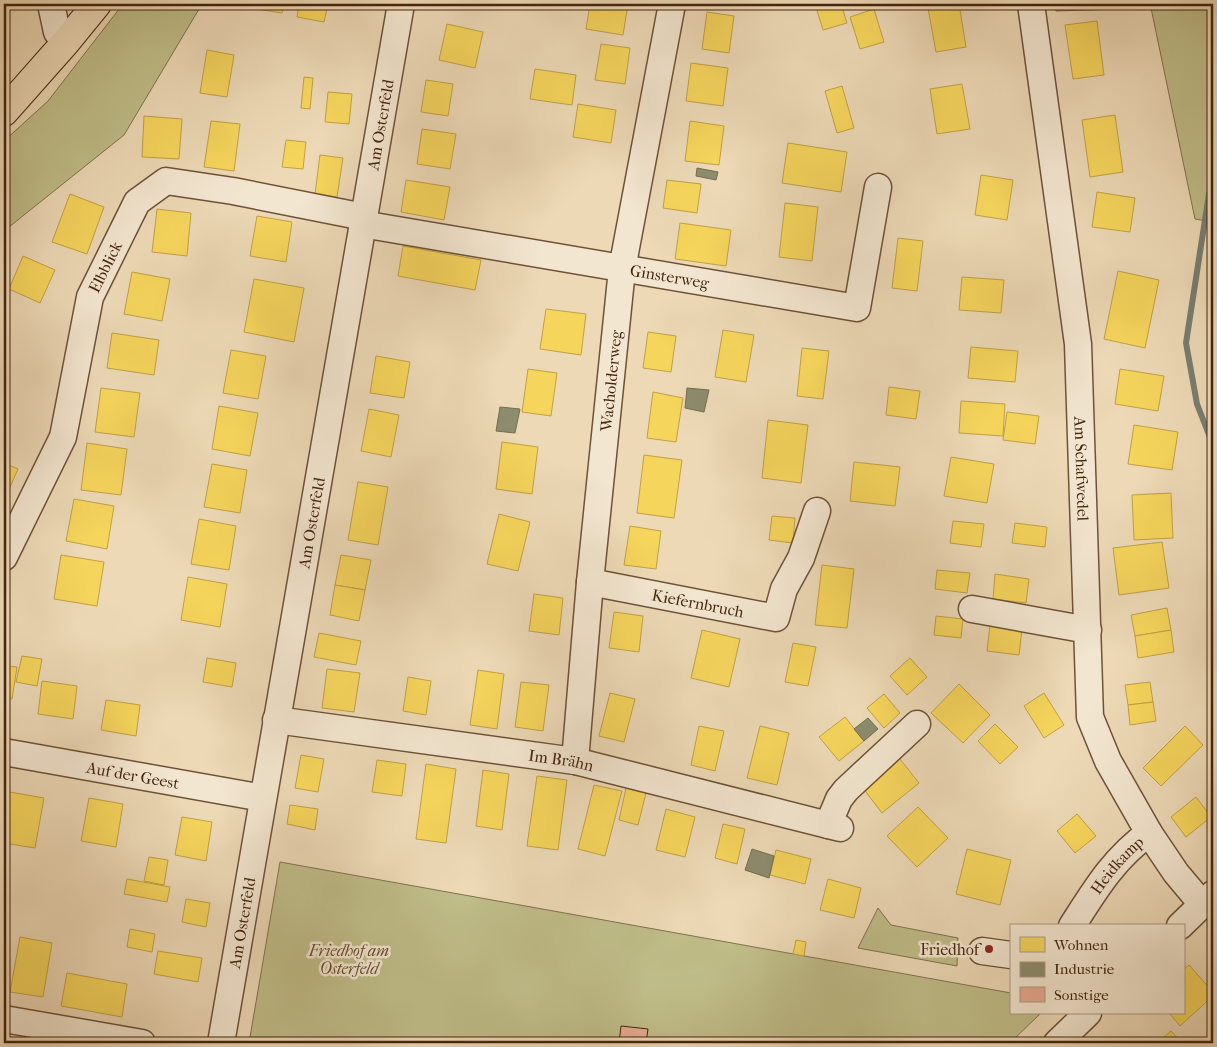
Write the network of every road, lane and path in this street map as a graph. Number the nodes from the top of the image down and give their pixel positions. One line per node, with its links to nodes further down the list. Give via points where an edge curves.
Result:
1 (51, 4): 6 (street, via 57,32)
2 (96, 4): 6 (main road)
3 (400, 4): 9 (street, Am Osterfeld)
4 (672, 4): 10 (street, Wacholderweg)
5 (1031, 4): 15 (street, Am Schafwedel, via 1078,344)
6 (66, 42): 7 (main road)
7 (4, 112)
8 (878, 187): 10 (street, Ginsterweg, via 857,308)
9 (363, 220): 10 (street, Ginsterweg); 12 (street, Elbblick, via 233,191 166,181 137,202 90,297 63,437); 16 (street, Am Osterfeld)
10 (622, 269): 13 (street, Wacholderweg)
11 (817, 511): 13 (street, Kiefernbruch, via 801,558 784,589 776,618)
12 (4, 557)
13 (590, 582): 19 (street, Wacholderweg)
14 (972, 609): 15 (street)
15 (1088, 630): 21 (street, Am Schafwedel, via 1090,717 1108,761)
16 (276, 720): 19 (street, Im Brähn); 20 (street, Am Osterfeld)
17 (918, 724): 19 (street, Im Brähn, via 838,799 834,827)
18 (4, 752): 20 (street, Auf der Geest)
19 (575, 760)
20 (263, 798): 30 (street, Am Osterfeld)
21 (1149, 833): 22 (street, Am Schafwedel, via 1176,873); 23 (street, Heidkamp, via 1109,870)
22 (1208, 899): 24 (street)
23 (1073, 924)
24 (1182, 924)
25 (982, 951): 26 (street)
26 (1010, 955)
27 (1087, 1014): 31 (street)
28 (4, 1019): 29 (street)
29 (142, 1043)
30 (221, 1043)
31 (1057, 1043)

